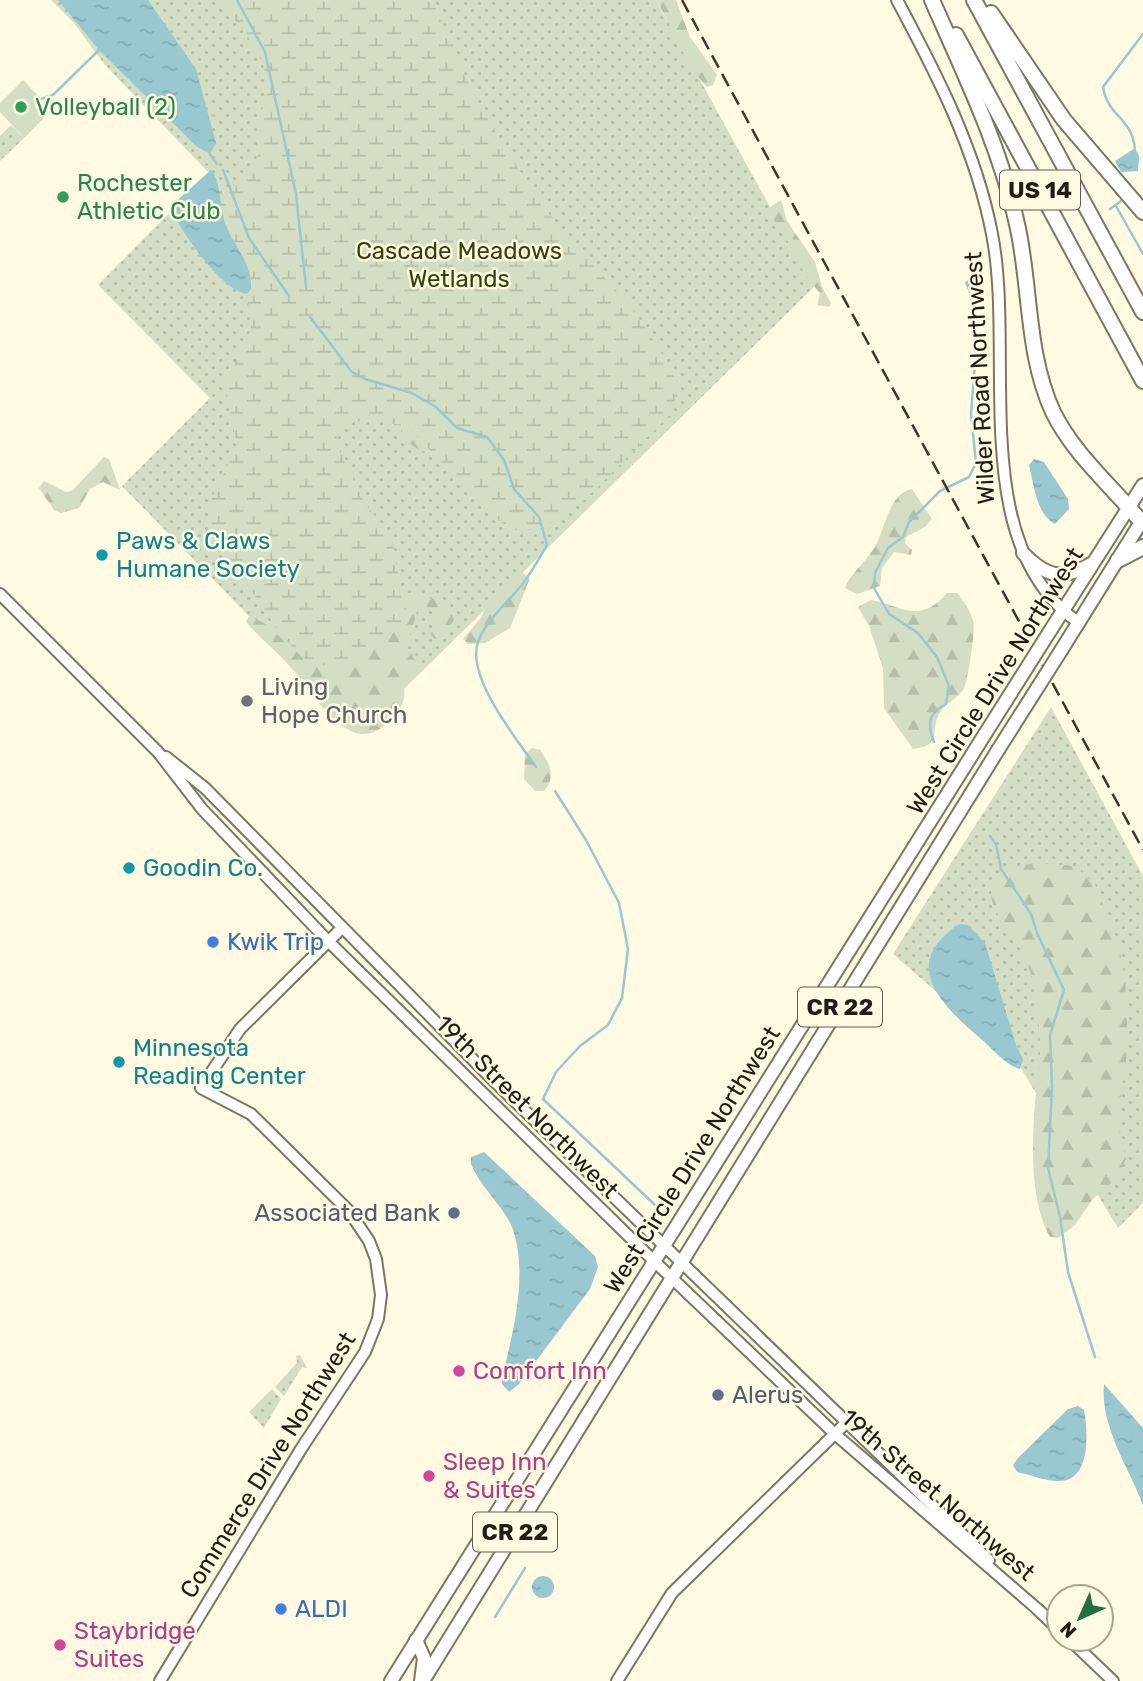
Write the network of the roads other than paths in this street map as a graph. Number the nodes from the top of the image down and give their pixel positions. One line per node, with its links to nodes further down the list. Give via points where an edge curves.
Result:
1 (897, 0): 12 (street, Wilder Road Northwest, via 958,122 989,219 1000,291 1006,501)
2 (935, 0): 7 (highway, US 14); 9 (highway, via 1008,190 1048,400 1074,446)
3 (974, 0): 6 (highway, US 14)
4 (982, 0): 5 (highway, via 1058,113)
5 (1143, 212)
6 (1143, 312)
7 (1143, 381)
8 (1143, 485): 9 (main road, West Circle Drive Northwest / CR 22)
9 (1129, 507): 10 (highway); 14 (main road, West Circle Drive Northwest / CR 22)
10 (1142, 522): 13 (main road, West Circle Drive Northwest)
11 (1143, 547): 13 (highway)
12 (1023, 553): 14 (main road, via 1052,576 1074,573); 16 (street, Wilder Road Northwest, via 1042,590)
13 (1118, 560): 17 (main road, West Circle Drive Northwest)
14 (1094, 562): 16 (main road, West Circle Drive Northwest / CR 22)
15 (0, 594): 18 (street, 19th Street Northwest)
16 (1063, 612): 17 (street, Wilder Road Northwest); 21 (main road, West Circle Drive Northwest / CR 22, bridge)
17 (1079, 623): 23 (main road, West Circle Drive Northwest / CR 22, bridge)
18 (158, 752): 19 (street, 19th Street Northwest, via 205,788); 20 (street, 19th Street Northwest, via 202,809)
19 (342, 928): 20 (street); 21 (street, 19th Street Northwest)
20 (329, 942): 22 (street, 19th Street Northwest); 31 (street, Commerce Drive Northwest, via 240,1029 201,1088 251,1114 349,1211 376,1259 381,1295 378,1319 365,1352)
21 (664, 1245): 22 (main road, West Circle Drive Northwest / CR 22); 23 (street, 19th Street Northwest)
22 (653, 1261): 24 (street, 19th Street Northwest); 29 (main road, West Circle Drive Northwest / CR 22)
23 (682, 1263): 24 (main road, West Circle Drive Northwest / CR 22); 25 (street, 19th Street Northwest)
24 (672, 1279): 26 (street, 19th Street Northwest); 33 (main road, West Circle Drive Northwest / CR 22)
25 (847, 1422): 26 (street); 27 (street, 19th Street Northwest)
26 (835, 1434): 27 (street, 19th Street Northwest); 34 (street, via 672,1593)
27 (1042, 1613): 28 (street, 19th Street Northwest)
28 (1045, 1616)
29 (416, 1640): 32 (main road, West Circle Drive Northwest / CR 22); 33 (main road, via 424,1658)
30 (1084, 1653): 35 (street)
31 (160, 1681)
32 (391, 1681)
33 (422, 1681)
34 (617, 1681)
35 (1113, 1681)

